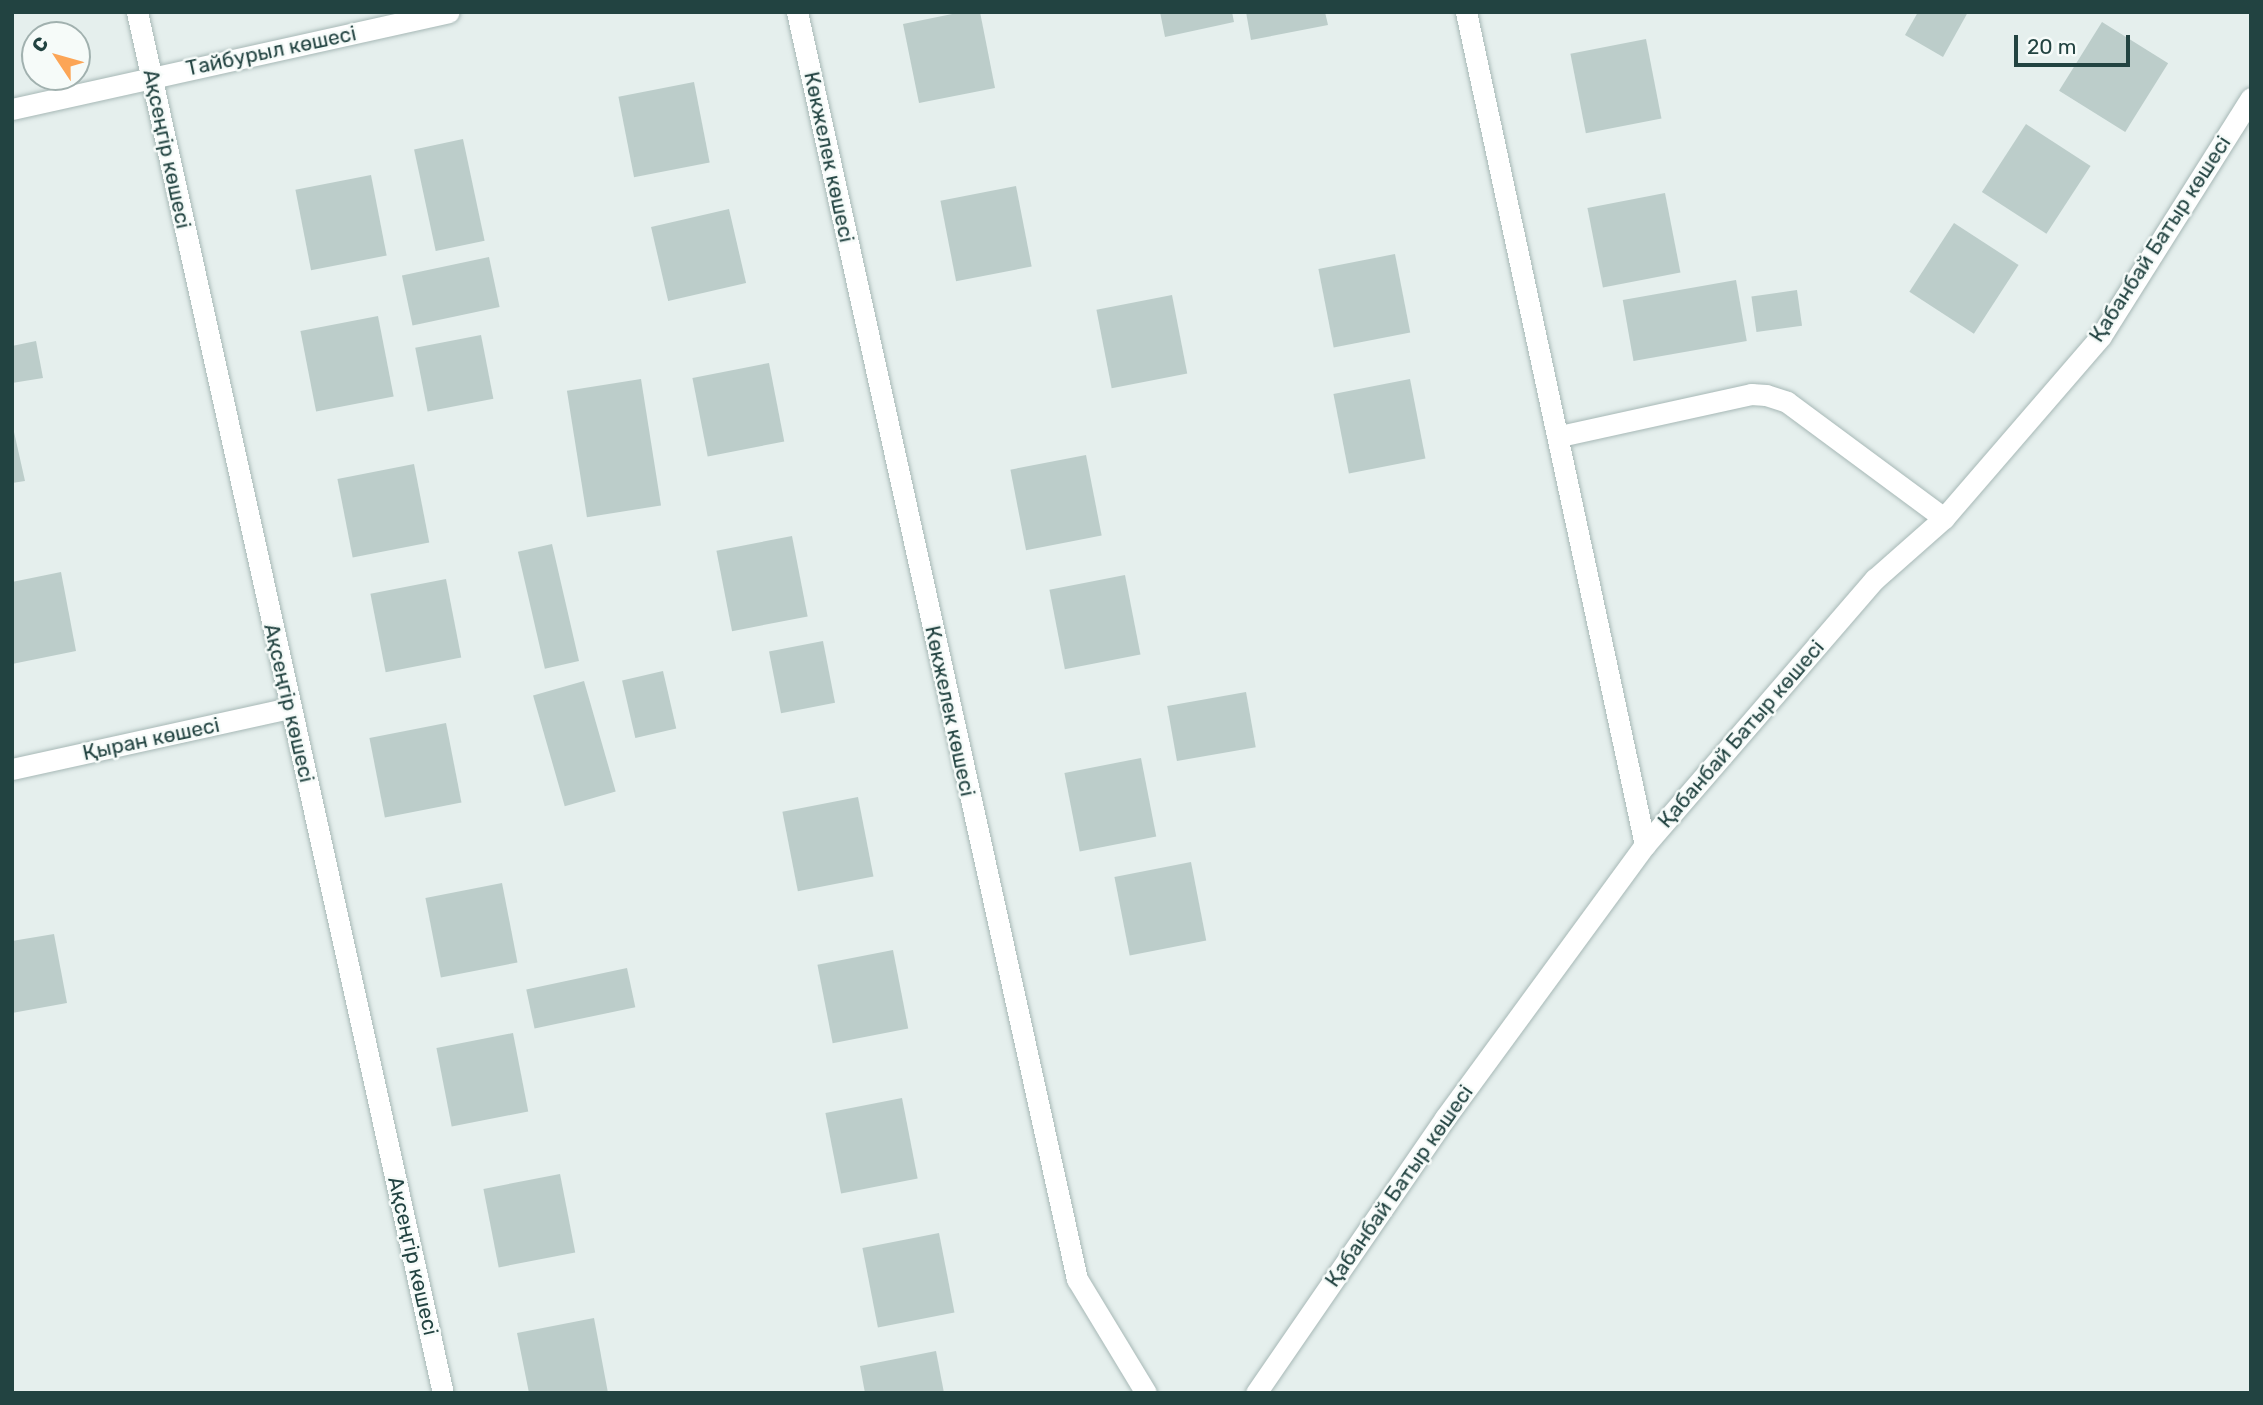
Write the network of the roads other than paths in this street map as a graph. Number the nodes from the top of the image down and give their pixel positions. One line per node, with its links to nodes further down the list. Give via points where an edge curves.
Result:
1 (137, 12): 5 (street, Ақсеңгір көшесі)
2 (448, 12): 5 (street, Тайбурыл көшесі)
3 (797, 12): 14 (street, Көкжелек көшесі, via 1077,1279)
4 (1466, 12): 8 (street)
5 (151, 78): 7 (street, Тайбурыл көшесі); 10 (street, Ақсеңгір көшесі)
6 (2251, 98): 9 (street, Қабанбай Батыр көшесі, via 2101,336)
7 (12, 108)
8 (1560, 436): 9 (street, via 1751,394 1766,395 1787,402); 12 (street)
9 (1944, 518): 12 (street, Қабанбай Батыр көшесі, via 1875,579)
10 (290, 708): 11 (street, Қыран көшесі); 13 (street, Ақсеңгір көшесі)
11 (12, 769)
12 (1645, 845): 15 (street, Қабанбай Батыр көшесі, via 1445,1118)
13 (443, 1393)
14 (1146, 1393)
15 (1256, 1393)

